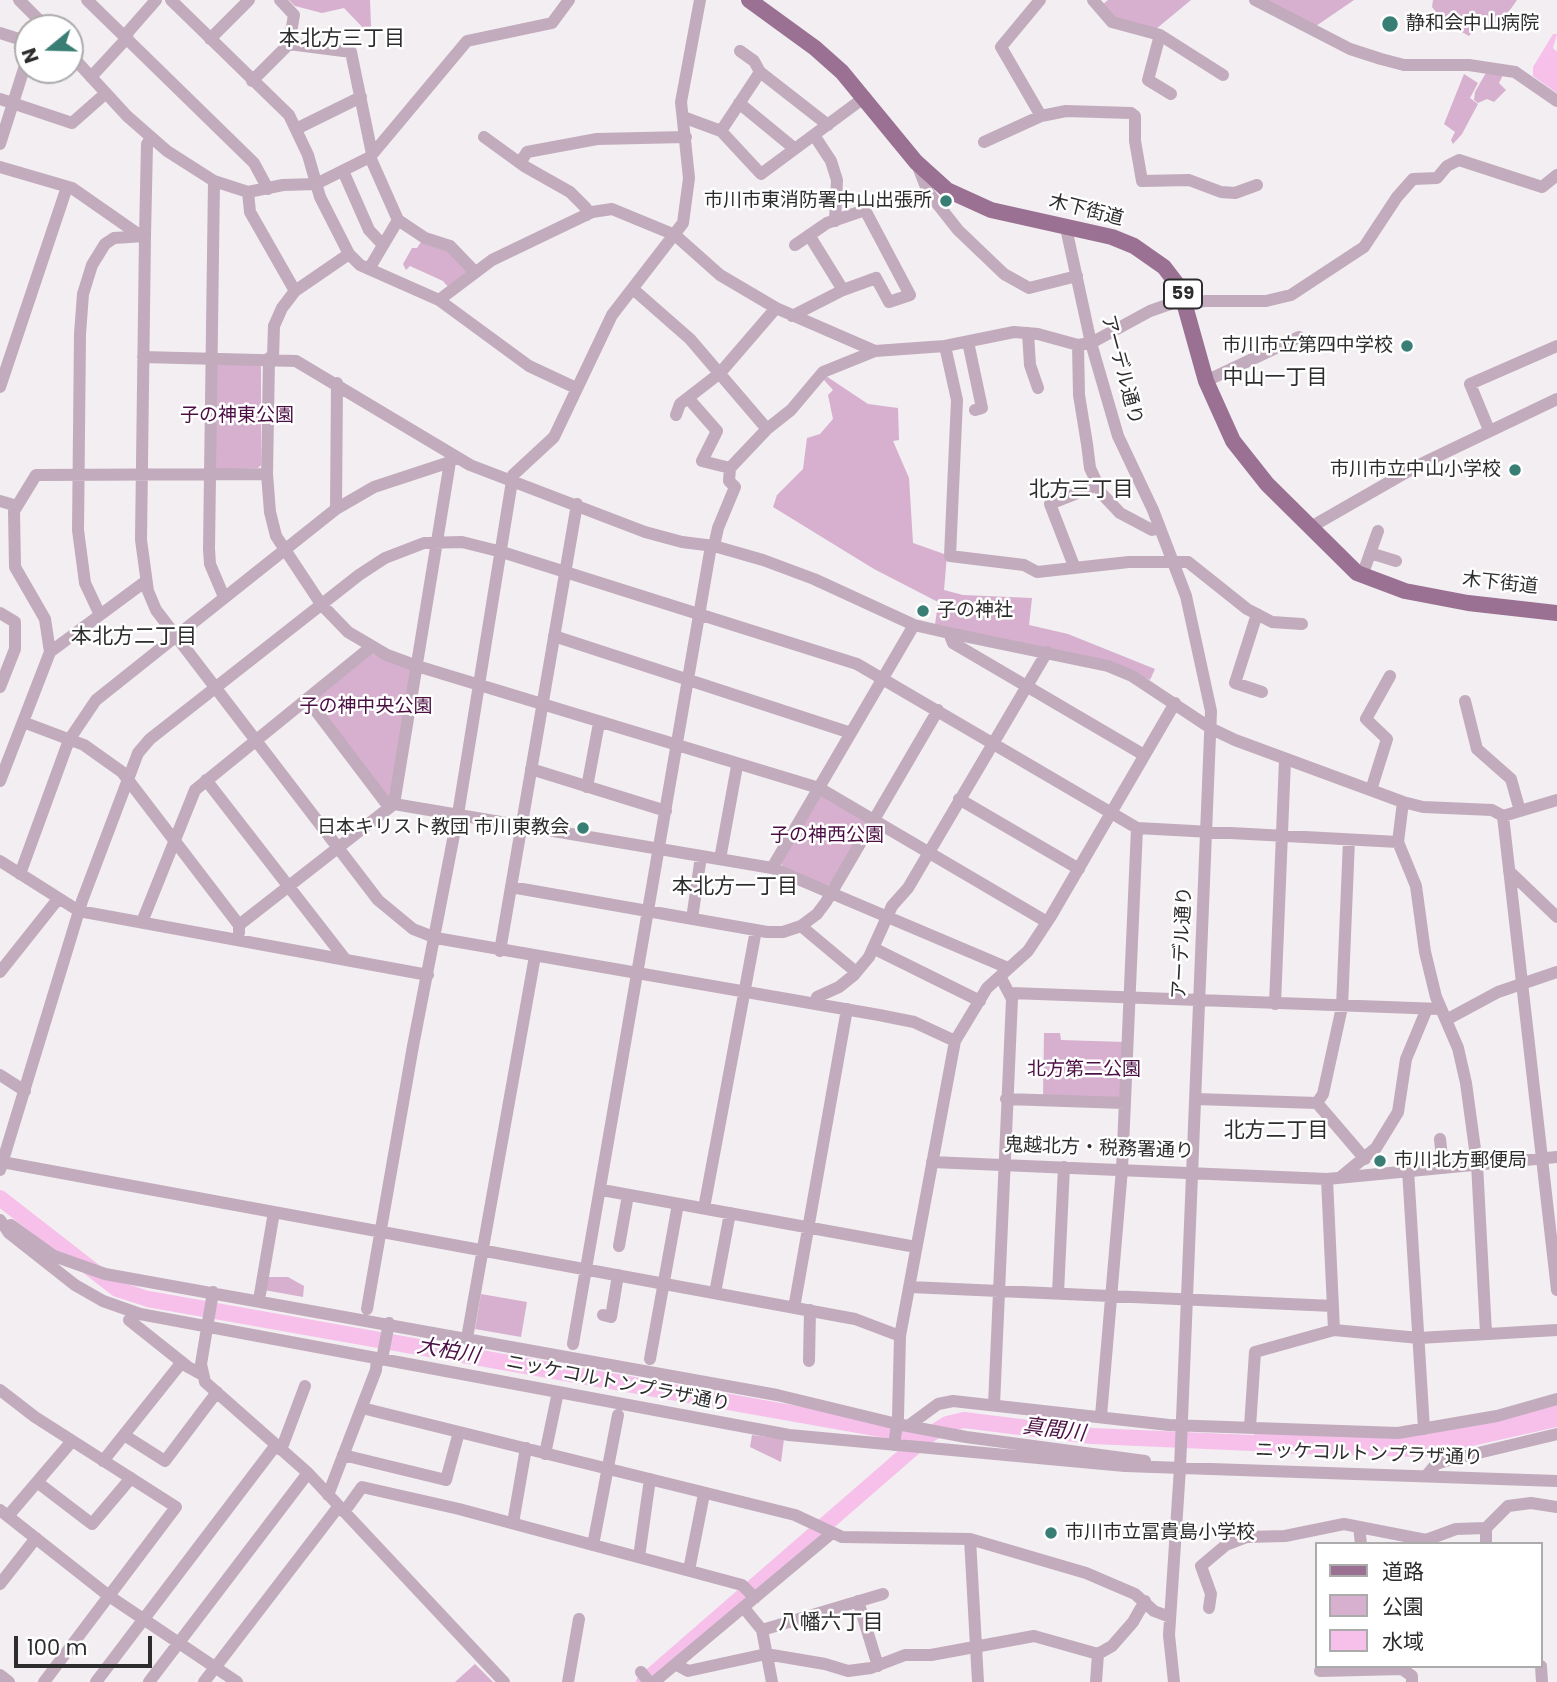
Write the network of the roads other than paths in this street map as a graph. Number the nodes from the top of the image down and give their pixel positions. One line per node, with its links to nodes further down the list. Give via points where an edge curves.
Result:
1 (87, 0): 13 (street)
2 (156, 0): 13 (street)
3 (169, 0): 13 (street); 14 (street)
4 (249, 0): 14 (street)
5 (280, 0): 15 (street, via 294,15)
6 (569, 0): 42 (street, via 552,23 467,41)
7 (749, 0): 26 (main road, 木下街道 / 59, via 815,47)
8 (1040, 0): 30 (street, via 1001,47)
9 (1093, 0): 12 (street, via 1112,22)
10 (1255, 0): 28 (street, via 1350,49 1405,65 1468,65 1515,72)
11 (697, 1): 31 (street, via 681,103)
12 (1160, 35): 19 (street); 24 (street, via 1148,80)
13 (127, 38): 20 (street); 52 (street, via 254,163)
14 (210, 39): 21 (street)
15 (289, 44): 21 (street); 25 (street, via 351,52)
16 (740, 51): 18 (street)
17 (84, 69): 20 (street)
18 (760, 72): 29 (street); 32 (street)
19 (1223, 75)
20 (91, 77): 23 (street)
21 (252, 80): 33 (street, via 289,115)
22 (14, 84): 27 (street)
23 (106, 93): 27 (street, via 72,123); 38 (street)
24 (1171, 94)
25 (361, 97): 33 (street); 42 (street)
26 (865, 97): 32 (street); 43 (main road, 木下街道 / 59)
27 (6, 101): 40 (street)
28 (1557, 101)
29 (739, 103): 34 (street); 41 (street)
30 (1041, 116): 39 (street); 50 (street, via 1066,111 1131,113 1142,181 1189,180 1236,193)
31 (683, 117): 34 (street); 37 (street)
32 (828, 125): 35 (street)
33 (296, 129): 49 (street)
34 (721, 131): 41 (street, via 761,174)
35 (814, 135): 41 (street); 56 (street, via 831,161 836,180)
36 (484, 137): 44 (street)
37 (686, 137): 44 (street, via 597,139 527,152); 59 (street, via 683,223)
38 (151, 138): 48 (street); 58 (street)
39 (984, 142)
40 (0, 144)
41 (795, 149)
42 (371, 155): 46 (street); 55 (street)
43 (916, 162): 57 (main road, 木下街道 / 59, via 947,190 978,204); 66 (street, via 928,192 958,230 1004,274 1029,288)
44 (520, 163): 54 (street, via 570,192)
45 (0, 167): 51 (street)
46 (343, 172): 49 (street); 61 (street, via 369,230)
47 (1557, 175): 71 (street, via 1542,187 1459,160 1437,178 1413,178 1364,247 1291,295 1266,301)
48 (214, 181): 53 (street); 82 (street)
49 (316, 184): 52 (street); 63 (street)
50 (1257, 185)
51 (67, 187): 58 (street); 87 (street)
52 (268, 189): 53 (street)
53 (248, 192): 69 (street, via 250,212)
54 (587, 215): 59 (street, via 612,209); 65 (street)
55 (398, 220): 61 (street); 65 (street, via 425,238 450,246)
56 (835, 221): 60 (street); 68 (street, via 865,211 910,295 889,302 876,278)
57 (1066, 228): 66 (street, アーデル通り); 71 (main road, 木下街道 / 59, via 1112,237 1153,257 1174,277)
58 (141, 235): 81 (street); 98 (street, via 114,237 104,244 83,294)
59 (675, 235): 67 (street); 72 (street, via 720,275)
60 (809, 235): 62 (street); 68 (street)
61 (383, 245): 64 (street)
62 (794, 245)
63 (349, 254): 64 (street); 69 (street)
64 (369, 269): 70 (street)
65 (475, 272): 70 (street)
66 (1077, 276): 77 (street, アーデル通り)
67 (633, 289): 84 (street, via 674,323); 88 (street, via 612,315)
68 (843, 290): 73 (street)
69 (295, 291): 83 (street, via 274,326)
70 (439, 300): 88 (street, via 529,366)
71 (1185, 302): 77 (street, via 1150,311); 85 (main road, 木下街道 / 59)
72 (776, 308): 73 (street); 84 (street)
73 (792, 316): 80 (street)
74 (1028, 333): 76 (street); 77 (street); 89 (street, via 1030,365)
75 (1299, 337): 85 (street)
76 (968, 341): 78 (street); 92 (street, via 982,408)
77 (1085, 344): 103 (street, via 1079,395 1090,468); 108 (street, アーデル通り, via 1122,447)
78 (945, 346): 80 (street); 118 (street, via 957,400 950,556 1024,565 1037,572)
79 (1557, 346): 95 (street, via 1470,384)
80 (875, 351): 94 (street, via 823,372 791,410)
81 (143, 357): 82 (street); 99 (street)
82 (211, 357): 83 (street); 100 (street)
83 (271, 358): 86 (street, via 296,361); 101 (street)
84 (720, 373): 90 (street); 94 (street)
85 (1206, 382): 109 (main road, 木下街道 / 59, via 1233,441)
86 (337, 383): 96 (street); 107 (street)
87 (0, 387)
88 (576, 388): 102 (street, via 554,437 513,475)
89 (1038, 388)
90 (688, 398): 93 (street); 97 (street, via 717,431 702,461)
91 (1557, 399): 95 (street)
92 (975, 410)
93 (676, 415)
94 (767, 429): 97 (street)
95 (1489, 430): 109 (street)
96 (453, 459): 102 (street); 107 (street, via 374,487); 111 (street)
97 (730, 468): 112 (street, via 729,481 735,487)
98 (79, 474): 99 (street); 106 (street, via 36,475); 128 (street, via 79,560)
99 (142, 474): 100 (street); 121 (street)
100 (210, 474): 101 (street); 122 (street, via 210,564)
101 (267, 474): 113 (street, via 270,512)
102 (513, 482): 105 (street); 114 (street)
103 (1098, 485): 108 (street, via 1120,513 1152,530); 118 (street, via 1050,504)
104 (0, 501): 106 (street)
105 (577, 504): 112 (street, via 645,532); 119 (street)
106 (17, 506): 135 (street, via 15,567 45,619)
107 (336, 509): 113 (street)
108 (1160, 528): 116 (street, アーデル通り)
109 (1309, 528): 120 (main road, 木下街道 / 59)
110 (1378, 531): 115 (street)
111 (437, 541): 114 (street); 123 (street, via 385,558); 137 (street)
112 (713, 546): 126 (street); 130 (street, via 814,579)
113 (283, 551): 122 (street); 123 (street)
114 (502, 552): 119 (street); 141 (street)
115 (1370, 553): 117 (street); 120 (street)
116 (1173, 560): 118 (street); 127 (street, via 1188,562); 153 (street, アーデル通り, via 1199,648)
117 (1396, 561)
118 (1073, 566)
119 (565, 571): 126 (street); 133 (street)
120 (1362, 576): 125 (main road, 木下街道 / 59, via 1392,588 1468,603)
121 (146, 581): 128 (street); 132 (street, via 156,610)
122 (225, 597): 132 (street)
123 (321, 604): 134 (street, via 348,632); 144 (street)
124 (0, 613): 142 (street, via 15,622 15,649)
125 (1557, 613)
126 (698, 614): 139 (street, via 857,664); 140 (street)
127 (1256, 614): 129 (street, via 1272,622); 145 (street, via 1235,683)
128 (100, 615): 135 (street)
129 (1302, 624)
130 (914, 625): 131 (street); 139 (street)
131 (949, 633): 136 (street); 143 (street, via 953,643)
132 (175, 635): 144 (street); 155 (street, via 96,700)
133 (554, 636): 140 (street); 149 (street)
134 (371, 647): 137 (street); 146 (street)
135 (50, 652): 151 (street)
136 (1047, 652): 143 (street); 148 (street, via 1108,666)
137 (417, 666): 141 (street); 172 (street)
138 (1390, 676): 168 (street, via 1366,719 1387,739)
139 (885, 678): 150 (street); 154 (street)
140 (688, 680): 154 (street); 158 (street)
141 (480, 684): 149 (street); 176 (street)
142 (0, 687)
143 (1026, 688): 157 (street); 159 (street)
144 (214, 689): 156 (street); 163 (street, via 150,739)
145 (1262, 692)
146 (306, 699): 156 (street); 172 (street)
147 (1465, 701): 174 (street, via 1477,749 1511,779)
148 (1175, 703): 153 (street); 159 (street)
149 (543, 705): 152 (street); 162 (street)
150 (938, 710): 157 (street); 178 (street)
151 (23, 722): 155 (street); 165 (street)
152 (599, 723): 158 (street); 166 (street)
153 (1212, 729): 160 (street); 181 (street, アーデル通り)
154 (851, 733): 167 (street)
155 (69, 740): 163 (street, via 106,757); 191 (street)
156 (254, 740): 164 (street); 186 (street)
157 (993, 743): 169 (street); 175 (street)
158 (677, 747): 161 (street); 173 (street)
159 (1144, 755): 175 (street)
160 (1285, 760): 168 (street); 182 (street)
161 (737, 766): 167 (street); 190 (street)
162 (531, 769): 166 (street); 179 (street)
163 (127, 778): 183 (street); 200 (street)
164 (206, 780): 183 (street, via 187,803); 196 (street)
165 (0, 781)
166 (587, 787): 173 (street)
167 (819, 788): 178 (street); 192 (street)
168 (1371, 790): 171 (street)
169 (959, 799): 188 (street); 193 (street)
170 (1557, 800): 174 (street)
171 (1403, 802): 177 (street, via 1492,810); 185 (street)
172 (392, 806): 176 (street); 186 (street)
173 (666, 811): 187 (street)
174 (1520, 811): 177 (street)
175 (1111, 812): 180 (street); 193 (street)
176 (458, 814): 179 (street); 210 (street)
177 (1503, 817): 194 (street)
178 (873, 820): 188 (street); 198 (street)
179 (522, 824): 187 (street); 197 (street)
180 (1137, 828): 181 (street); 225 (street)
181 (1208, 831): 182 (street); 227 (street, アーデル通り)
182 (1281, 836): 184 (street); 229 (street)
183 (174, 839): 205 (street); 207 (street)
184 (1349, 840): 185 (street); 230 (street)
185 (1398, 842): 233 (street, via 1416,886 1425,952)
186 (337, 848): 196 (street); 210 (street, via 390,914)
187 (660, 848): 189 (street); 201 (street)
188 (928, 853): 203 (street); 206 (street)
189 (701, 856): 190 (street); 204 (street)
190 (720, 859): 192 (street)
191 (10, 867): 195 (street); 199 (street)
192 (772, 868): 198 (street)
193 (1079, 869): 206 (street)
194 (1509, 871): 202 (street); 222 (street)
195 (0, 878)
196 (288, 887): 207 (street); 215 (street)
197 (511, 887): 201 (street); 213 (street)
198 (830, 894): 203 (street); 208 (street, via 817,914)
199 (58, 899): 200 (street); 216 (street)
200 (79, 911): 205 (street); 236 (street)
201 (649, 911): 204 (street); 220 (street)
202 (1556, 914)
203 (887, 918): 212 (street); 218 (street)
204 (692, 919): 209 (street)
205 (142, 922): 211 (street)
206 (1047, 922): 218 (street, via 1028,951)
207 (240, 925): 211 (street)
208 (801, 926): 209 (street, via 783,932); 217 (street)
209 (756, 930): 223 (street)
210 (436, 938): 213 (street); 221 (street)
211 (238, 940): 215 (street)
212 (873, 948): 217 (street); 226 (street)
213 (500, 951): 214 (street)
214 (535, 956): 220 (street); 267 (street)
215 (345, 959): 221 (street)
216 (0, 972)
217 (856, 972): 228 (street, via 817,997)
218 (1004, 972): 224 (street); 226 (street)
219 (1557, 972): 222 (street)
220 (639, 973): 223 (street); 256 (street)
221 (428, 975): 264 (street)
222 (1522, 983): 233 (street); 244 (street)
223 (745, 991): 228 (street); 259 (street)
224 (1011, 993): 225 (street); 238 (street)
225 (1130, 998): 227 (street); 239 (street)
226 (979, 1001): 234 (street)
227 (1200, 1001): 229 (street); 237 (street, アーデル通り)
228 (815, 1003): 231 (street)
229 (1275, 1004): 230 (street)
230 (1342, 1007): 232 (street); 240 (street, via 1323,1094)
231 (847, 1009): 234 (street, via 914,1022); 263 (street)
232 (1426, 1011): 233 (street); 243 (street, via 1406,1059 1398,1112)
233 (1443, 1015): 247 (street, via 1466,1083)
234 (955, 1041): 245 (street)
235 (0, 1075): 236 (street)
236 (25, 1091): 248 (street)
237 (1196, 1099): 240 (street); 253 (street, アーデル通り)
238 (1006, 1100): 239 (street); 246 (street)
239 (1125, 1103): 251 (street)
240 (1317, 1103): 243 (street)
241 (1440, 1139): 250 (street)
242 (1557, 1157): 244 (street, 鬼越北方・税務署通り)
243 (1365, 1158): 254 (street)
244 (1542, 1158): 247 (street, 鬼越北方・税務署通り); 273 (street)
245 (932, 1162): 246 (street, 鬼越北方・税務署通り); 266 (street)
246 (1003, 1164): 249 (street, 鬼越北方・税務署通り); 272 (street)
247 (1477, 1164): 250 (street, 鬼越北方・税務署通り); 290 (street)
248 (1, 1166): 260 (street)
249 (1063, 1167): 251 (street, 鬼越北方・税務署通り); 275 (street)
250 (1443, 1167): 252 (street, 鬼越北方・税務署通り)
251 (1122, 1169): 253 (street, 鬼越北方・税務署通り); 276 (street)
252 (1408, 1170): 254 (street, 鬼越北方・税務署通り); 293 (street)
253 (1192, 1173): 255 (street, 鬼越北方・税務署通り); 278 (street, アーデル通り)
254 (1341, 1177): 255 (street, 鬼越北方・税務署通り)
255 (1327, 1179): 280 (street)
256 (602, 1190): 257 (street); 268 (street)
257 (628, 1195): 258 (street); 265 (street)
258 (678, 1204): 259 (street); 270 (street)
259 (704, 1208): 261 (street)
260 (274, 1212): 264 (street); 279 (street)
261 (730, 1213): 263 (street); 274 (street)
262 (0, 1220): 277 (street, ニッケコルトンプラザ通り, via 71,1264); 286 (street, ニッケコルトンプラザ通り, via 9,1233 61,1275 103,1301 140,1314)
263 (807, 1227): 266 (street); 281 (street)
264 (381, 1231): 267 (street); 282 (street)
265 (619, 1246)
266 (916, 1247): 271 (street)
267 (482, 1249): 268 (street); 292 (street)
268 (588, 1270): 269 (street); 294 (street)
269 (618, 1275): 270 (street); 284 (street, via 611,1317)
270 (663, 1284): 274 (street); 296 (street)
271 (910, 1287): 272 (street); 291 (street)
272 (998, 1290): 275 (street); 305 (street)
273 (1557, 1290)
274 (715, 1293): 281 (street)
275 (1058, 1293): 276 (street)
276 (1113, 1294): 278 (street); 308 (street)
277 (212, 1295): 279 (street, ニッケコルトンプラザ通り); 286 (street)
278 (1187, 1298): 280 (street); 310 (street, アーデル通り)
279 (259, 1300): 287 (street, ニッケコルトンプラザ通り)
280 (1333, 1306): 289 (street)
281 (794, 1308): 283 (street)
282 (368, 1309)
283 (810, 1310): 291 (street, via 855,1319); 297 (street)
284 (603, 1315)
285 (128, 1320): 298 (street)
286 (208, 1323): 295 (street, ニッケコルトンプラザ通り); 299 (street)
287 (389, 1323): 292 (street, ニッケコルトンプラザ通り); 295 (street)
288 (1557, 1330): 290 (street)
289 (1334, 1331): 293 (street); 311 (street, via 1255,1352)
290 (1486, 1333): 293 (street)
291 (901, 1336): 309 (street)
292 (467, 1338): 309 (street, ニッケコルトンプラザ通り, via 777,1395)
293 (1419, 1338): 312 (street)
294 (573, 1344)
295 (379, 1359): 303 (street, ニッケコルトンプラザ通り); 306 (street)
296 (650, 1359)
297 (809, 1361)
298 (182, 1362): 299 (street); 315 (street)
299 (201, 1374): 302 (street)
300 (305, 1386): 318 (street)
301 (0, 1390): 316 (street)
302 (217, 1392): 315 (street, via 165,1461); 318 (street)
303 (558, 1392): 317 (street, ニッケコルトンプラザ通り, via 789,1436); 320 (street)
304 (1557, 1398): 312 (street, via 1497,1416)
305 (994, 1405): 308 (street); 309 (street, via 938,1404)
306 (362, 1408): 313 (street); 321 (street)
307 (618, 1415): 323 (street)
308 (1101, 1416): 310 (street)
309 (905, 1425): 317 (street); 324 (street, ニッケコルトンプラザ通り)
310 (1181, 1427): 311 (street); 324 (street, アーデル通り)
311 (1250, 1427): 312 (street, via 1398,1433)
312 (1424, 1429)
313 (459, 1432): 319 (street); 321 (street, via 446,1480)
314 (1557, 1434): 326 (street, via 1436,1464)
315 (124, 1435): 322 (street)
316 (72, 1441): 322 (street); 330 (street)
317 (898, 1445): 324 (street, ニッケコルトンプラザ通り)
318 (278, 1448): 325 (street); 358 (street)
319 (526, 1448): 320 (street); 336 (street)
320 (545, 1454): 323 (street)
321 (343, 1455): 331 (street)
322 (103, 1461): 327 (street)
323 (606, 1468): 328 (street); 345 (street)
324 (1180, 1468): 326 (street, ニッケコルトンプラザ通り); 356 (street, アーデル通り)
325 (308, 1474): 331 (street); 360 (street)
326 (1427, 1475): 329 (street, ニッケコルトンプラザ通り)
327 (131, 1478): 330 (street, via 92,1524); 350 (street, via 176,1507)
328 (650, 1479): 332 (street); 346 (street)
329 (1557, 1481)
330 (37, 1482): 335 (street)
331 (328, 1494): 334 (street)
332 (704, 1494): 339 (street, via 794,1515); 347 (street)
333 (1557, 1507): 338 (street, via 1507,1506)
334 (341, 1509): 336 (street, via 362,1487); 366 (street); 378 (street)
335 (4, 1513): 340 (street)
336 (513, 1523): 345 (street)
337 (1359, 1527): 342 (street); 343 (street); 355 (street, via 1344,1524 1285,1536 1264,1534 1226,1545 1201,1566 1211,1594)
338 (1486, 1528): 342 (street, via 1456,1529); 344 (street)
339 (832, 1533): 341 (street, via 842,1537); 351 (street)
340 (36, 1538): 348 (street); 350 (street)
341 (970, 1539): 353 (street, via 1086,1573); 361 (street)
342 (1410, 1541)
343 (1361, 1542)
344 (1486, 1542)
345 (593, 1545): 346 (street)
346 (639, 1557): 347 (street)
347 (689, 1570): 351 (street, via 742,1585)
348 (0, 1584)
349 (883, 1594): 352 (street)
350 (109, 1596): 358 (street); 373 (street)
351 (755, 1598): 354 (street)
352 (858, 1601): 359 (street); 365 (street)
353 (1145, 1601): 356 (street, via 1154,1611); 363 (street, via 1112,1646)
354 (744, 1608): 359 (street); 364 (street)
355 (1209, 1608)
356 (1170, 1616): 383 (street, アーデル通り)
357 (579, 1619): 379 (street)
358 (144, 1620): 360 (street); 374 (street)
359 (762, 1630): 362 (street)
360 (179, 1643): 366 (street); 375 (street)
361 (976, 1648): 363 (street, via 1034,1636); 365 (street, via 905,1655); 381 (street)
362 (766, 1654): 364 (street, via 688,1671); 370 (street, via 825,1664); 380 (street)
363 (1098, 1654): 382 (street)
364 (677, 1665): 371 (street)
365 (878, 1666): 370 (street)
366 (215, 1667): 376 (street); 377 (street)
367 (1352, 1669): 368 (street); 384 (street, via 1402,1669 1412,1676)
368 (1320, 1671)
369 (0, 1675): 372 (street)
370 (849, 1677)
371 (648, 1678)
372 (9, 1682)
373 (44, 1682)
374 (96, 1682)
375 (149, 1682)
376 (204, 1682)
377 (237, 1682)
378 (504, 1682)
379 (568, 1682)
380 (772, 1682)
381 (978, 1682)
382 (1096, 1682)
383 (1174, 1682)
384 (1412, 1682)

